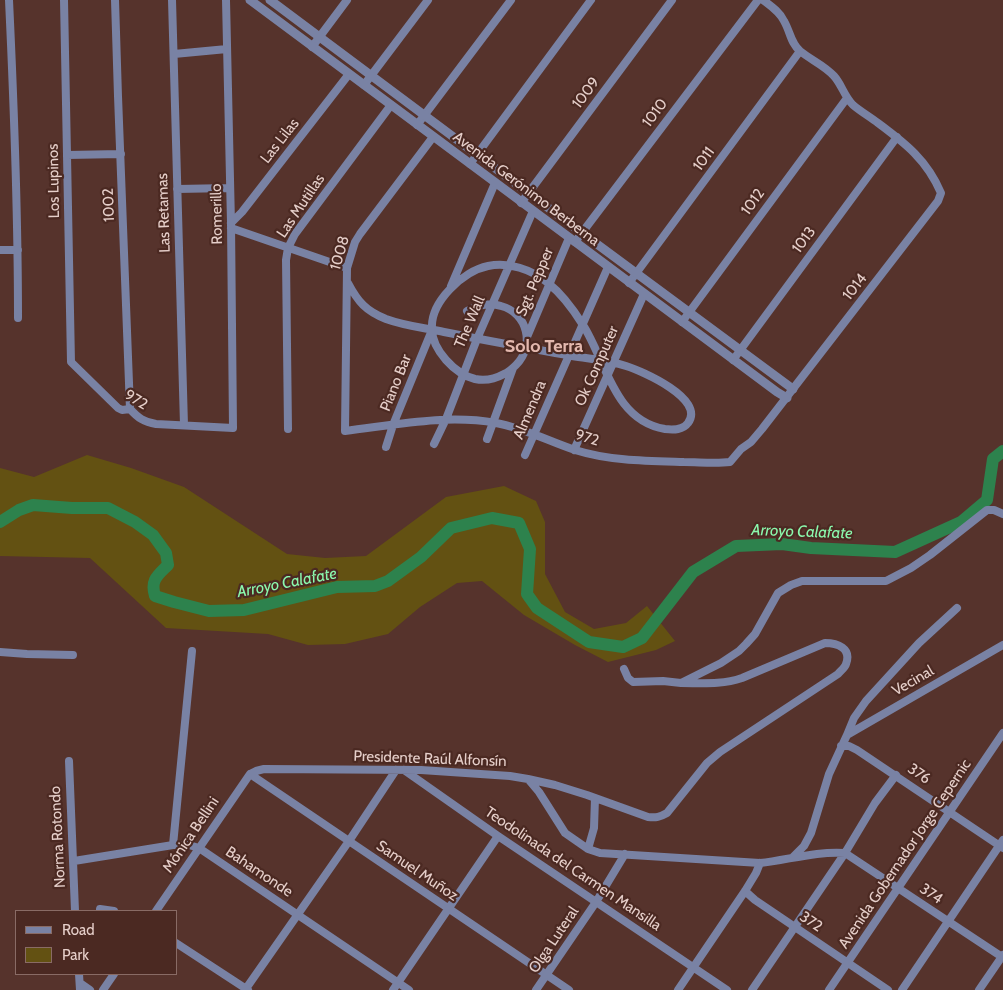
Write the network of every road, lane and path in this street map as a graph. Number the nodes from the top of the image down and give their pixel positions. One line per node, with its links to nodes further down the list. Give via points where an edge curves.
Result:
1 (9, 0): 45 (street)
2 (64, 0): 32 (street, Los Lupinos)
3 (116, 0): 30 (street, 1002)
4 (172, 0): 20 (street, Las Retamas)
5 (226, 0): 18 (street, Romerillo)
6 (250, 0): 15 (street, Avenida Gerónimo Berberna)
7 (270, 0): 16 (street, Avenida Gerónimo Berberna)
8 (347, 0): 16 (street)
9 (428, 0): 22 (street)
10 (511, 0): 26 (street)
11 (591, 0): 31 (street)
12 (672, 0): 37 (street, 1009)
13 (758, 0): 41 (street, 1010)
14 (762, 0): 19 (street, via 780,14)
15 (262, 4): 17 (street, Avenida Gerónimo Berberna)
16 (320, 37): 17 (street); 22 (street, Avenida Gerónimo Berberna)
17 (312, 47): 21 (street, Avenida Gerónimo Berberna)
18 (227, 49): 20 (street); 35 (street, Romerillo)
19 (800, 51): 24 (street, via 824,66 838,80); 49 (street, 1011)
20 (174, 54): 36 (street, Las Retamas)
21 (349, 74): 23 (street, Avenida Gerónimo Berberna); 40 (street, Las Lilas)
22 (372, 76): 23 (street); 26 (street, Avenida Gerónimo Berberna)
23 (364, 85): 25 (street, Avenida Gerónimo Berberna)
24 (847, 98): 29 (street); 57 (street, 1012)
25 (391, 106): 27 (street, Avenida Gerónimo Berberna); 43 (street, Las Mutillas, via 295,234)
26 (425, 115): 27 (street); 31 (street, Avenida Gerónimo Berberna)
27 (417, 125): 28 (street, Avenida Gerónimo Berberna)
28 (433, 137): 33 (street, Avenida Gerónimo Berberna); 48 (street, 1008, via 360,234)
29 (897, 137): 65 (street, 1013); 74 (street, 1014, via 918,156 935,179 941,193 938,201)
30 (121, 154): 32 (street); 76 (street, 1002)
31 (477, 154): 33 (street); 37 (street, Avenida Gerónimo Berberna)
32 (68, 155): 69 (street, Los Lupinos)
33 (470, 164): 34 (street, Avenida Gerónimo Berberna)
34 (495, 183): 38 (street, Avenida Gerónimo Berberna); 53 (street)
35 (230, 188): 36 (street); 40 (street, Romerillo)
36 (177, 189): 79 (street, Las Retamas)
37 (528, 193): 38 (street, 1009); 41 (street, Avenida Gerónimo Berberna)
38 (521, 203): 39 (street, Avenida Gerónimo Berberna)
39 (533, 211): 42 (street, Avenida Gerónimo Berberna); 46 (street, The Wall)
40 (231, 226): 43 (street); 81 (street, Romerillo)
41 (582, 234): 42 (street, 1010); 49 (street, Avenida Gerónimo Berberna)
42 (572, 240): 47 (street, Avenida Gerónimo Berberna); 52 (street, Sgt. Pepper)
43 (288, 248): 48 (street); 82 (street, Las Mutillas)
44 (0, 250): 45 (street)
45 (18, 250): 58 (street)
46 (509, 266): 52 (street, via 530,271); 53 (street, via 500,264 474,270); 55 (street, The Wall)
47 (608, 267): 51 (street, Avenida Gerónimo Berberna); 60 (street, Almendra)
48 (347, 268): 50 (street, 1008)
49 (636, 274): 51 (street, 1011); 57 (street, Avenida Gerónimo Berberna)
50 (347, 281): 61 (street, via 359,302 378,316); 83 (street, 1008)
51 (629, 283): 54 (street, Avenida Gerónimo Berberna)
52 (549, 284): 60 (street); 62 (street, Sgt. Pepper)
53 (450, 290): 61 (street, Piano Bar, via 437,308)
54 (644, 294): 59 (street, Avenida Gerónimo Berberna); 70 (street, Ok Computer)
55 (492, 305): 56 (street, via 484,304); 62 (street, via 516,314); 63 (street, The Wall)
56 (467, 311)
57 (689, 312): 59 (street, 1012); 65 (street, Avenida Gerónimo Berberna)
58 (18, 318)
59 (682, 322): 67 (street, Avenida Gerónimo Berberna)
60 (582, 324): 66 (street, Almendra); 68 (street)
61 (432, 329): 63 (street); 72 (street, via 442,355); 80 (street, Piano Bar)
62 (527, 337): 64 (street)
63 (477, 339): 64 (street); 72 (street, The Wall)
64 (526, 347): 66 (street); 71 (street, via 524,355)
65 (740, 350): 67 (street, 1013); 74 (street, Avenida Gerónimo Berberna)
66 (568, 355): 68 (street); 84 (street, Almendra)
67 (733, 360): 75 (street, Avenida Gerónimo Berberna)
68 (601, 361): 70 (street); 73 (street)
69 (72, 362): 76 (street, 972, via 118,408)
70 (613, 363): 73 (street, Ok Computer); 73 (street, via 644,373 678,393 690,407 690,420 681,429 673,430 645,423 622,403)
71 (514, 366): 72 (street, via 508,372 487,380); 78 (street)
72 (463, 374): 77 (street, The Wall)
73 (608, 375): 88 (street, Ok Computer)
74 (793, 389): 75 (street, 972)
75 (787, 398): 88 (street, 972, via 730,462 617,459)
76 (130, 410): 79 (street, 972, via 146,422)
77 (446, 419): 78 (street, 972); 80 (street, 972); 86 (street, The Wall)
78 (493, 423): 84 (street, 972); 85 (street)
79 (184, 425): 81 (street, 972)
80 (393, 425): 83 (street, 972); 87 (street, Piano Bar)
81 (233, 428)
82 (288, 429)
83 (345, 431)
84 (535, 434): 88 (street, 972); 89 (street, Almendra)
85 (487, 439)
86 (434, 444)
87 (386, 447)
88 (574, 450)
89 (525, 455)
90 (1003, 514): 97 (street, via 987,510 918,564 886,581 802,581 791,584 778,593 754,634 739,651)
91 (957, 608): 98 (street, via 866,701)
92 (1003, 644): 98 (street, Vecinal)
93 (0, 652): 95 (street)
94 (192, 652): 110 (street)
95 (73, 655)
96 (624, 669): 97 (street, via 632,682)
97 (681, 683): 106 (street, Presidente Raúl Alfonsín, via 732,682 825,643 835,643 847,655 846,665 838,674 707,763 667,813 648,818)
98 (847, 734): 100 (street)
99 (1002, 738): 107 (street, Avenida Gobernador Jorge Cepernic)
100 (841, 746): 104 (street, 376, via 849,746); 116 (street, via 811,833)
101 (69, 761): 117 (street, Norma Rotondo)
102 (400, 770): 103 (street, Presidente Raúl Alfonsín, via 264,769); 105 (street, Presidente Raúl Alfonsín); 108 (street, Teodolinada del Carmen Mansilla); 109 (street)
103 (250, 774): 109 (street, Samuel Muñoz); 112 (street, Mónica Bellini)
104 (896, 775): 107 (street, 376); 114 (street)
105 (528, 779): 106 (street, Presidente Raúl Alfonsín); 113 (street, via 565,833)
106 (595, 798): 113 (street, via 594,828)
107 (949, 812): 111 (street, 376); 119 (street, Avenida Gobernador Jorge Cepernic)
108 (498, 836): 121 (street, Teodolinada del Carmen Mansilla); 122 (street)
109 (349, 841): 122 (street, Samuel Muñoz); 127 (street)
110 (173, 845): 112 (street, Bahamonde); 117 (street, Bahamonde)
111 (1002, 845): 128 (street)
112 (199, 848): 126 (street, Mónica Bellini); 127 (street, Bahamonde)
113 (588, 849): 115 (street)
114 (844, 853): 116 (street); 119 (street, 374); 129 (street)
115 (625, 854): 118 (street); 121 (street, Olga Luteral)
116 (793, 857): 118 (street)
117 (74, 861): 124 (street, Norma Rotondo)
118 (760, 863): 120 (street)
119 (898, 888): 128 (street, 374); 132 (street, Avenida Gobernador Jorge Cepernic)
120 (745, 892): 129 (street, 372); 133 (street)
121 (596, 902): 133 (street, Teodolinada del Carmen Mansilla); 135 (street, Olga Luteral)
122 (448, 908): 135 (street, Samuel Muñoz); 136 (street)
123 (100, 909): 125 (street)
124 (75, 910)
125 (107, 910)
126 (157, 910)
127 (298, 915): 136 (street, Bahamonde); 140 (street)
128 (948, 922): 131 (street, 374); 150 (street)
129 (794, 926): 132 (street, 372); 147 (street)
130 (178, 943): 140 (street)
131 (1002, 956): 151 (street)
132 (848, 963): 148 (street, Avenida Gobernador Jorge Cepernic); 149 (street, 372)
133 (694, 967): 145 (street); 146 (street, Teodolinada del Carmen Mansilla)
134 (113, 975): 139 (street)
135 (547, 975): 143 (street, Olga Luteral); 144 (street, Samuel Muñoz)
136 (398, 982): 141 (street); 142 (street, Bahamonde)
137 (80, 986): 138 (street)
138 (90, 990)
139 (103, 990)
140 (246, 990)
141 (393, 990)
142 (409, 990)
143 (536, 990)
144 (569, 990)
145 (678, 990)
146 (728, 990)
147 (752, 990)
148 (829, 990)
149 (888, 990)
150 (902, 990)
151 (979, 990)

